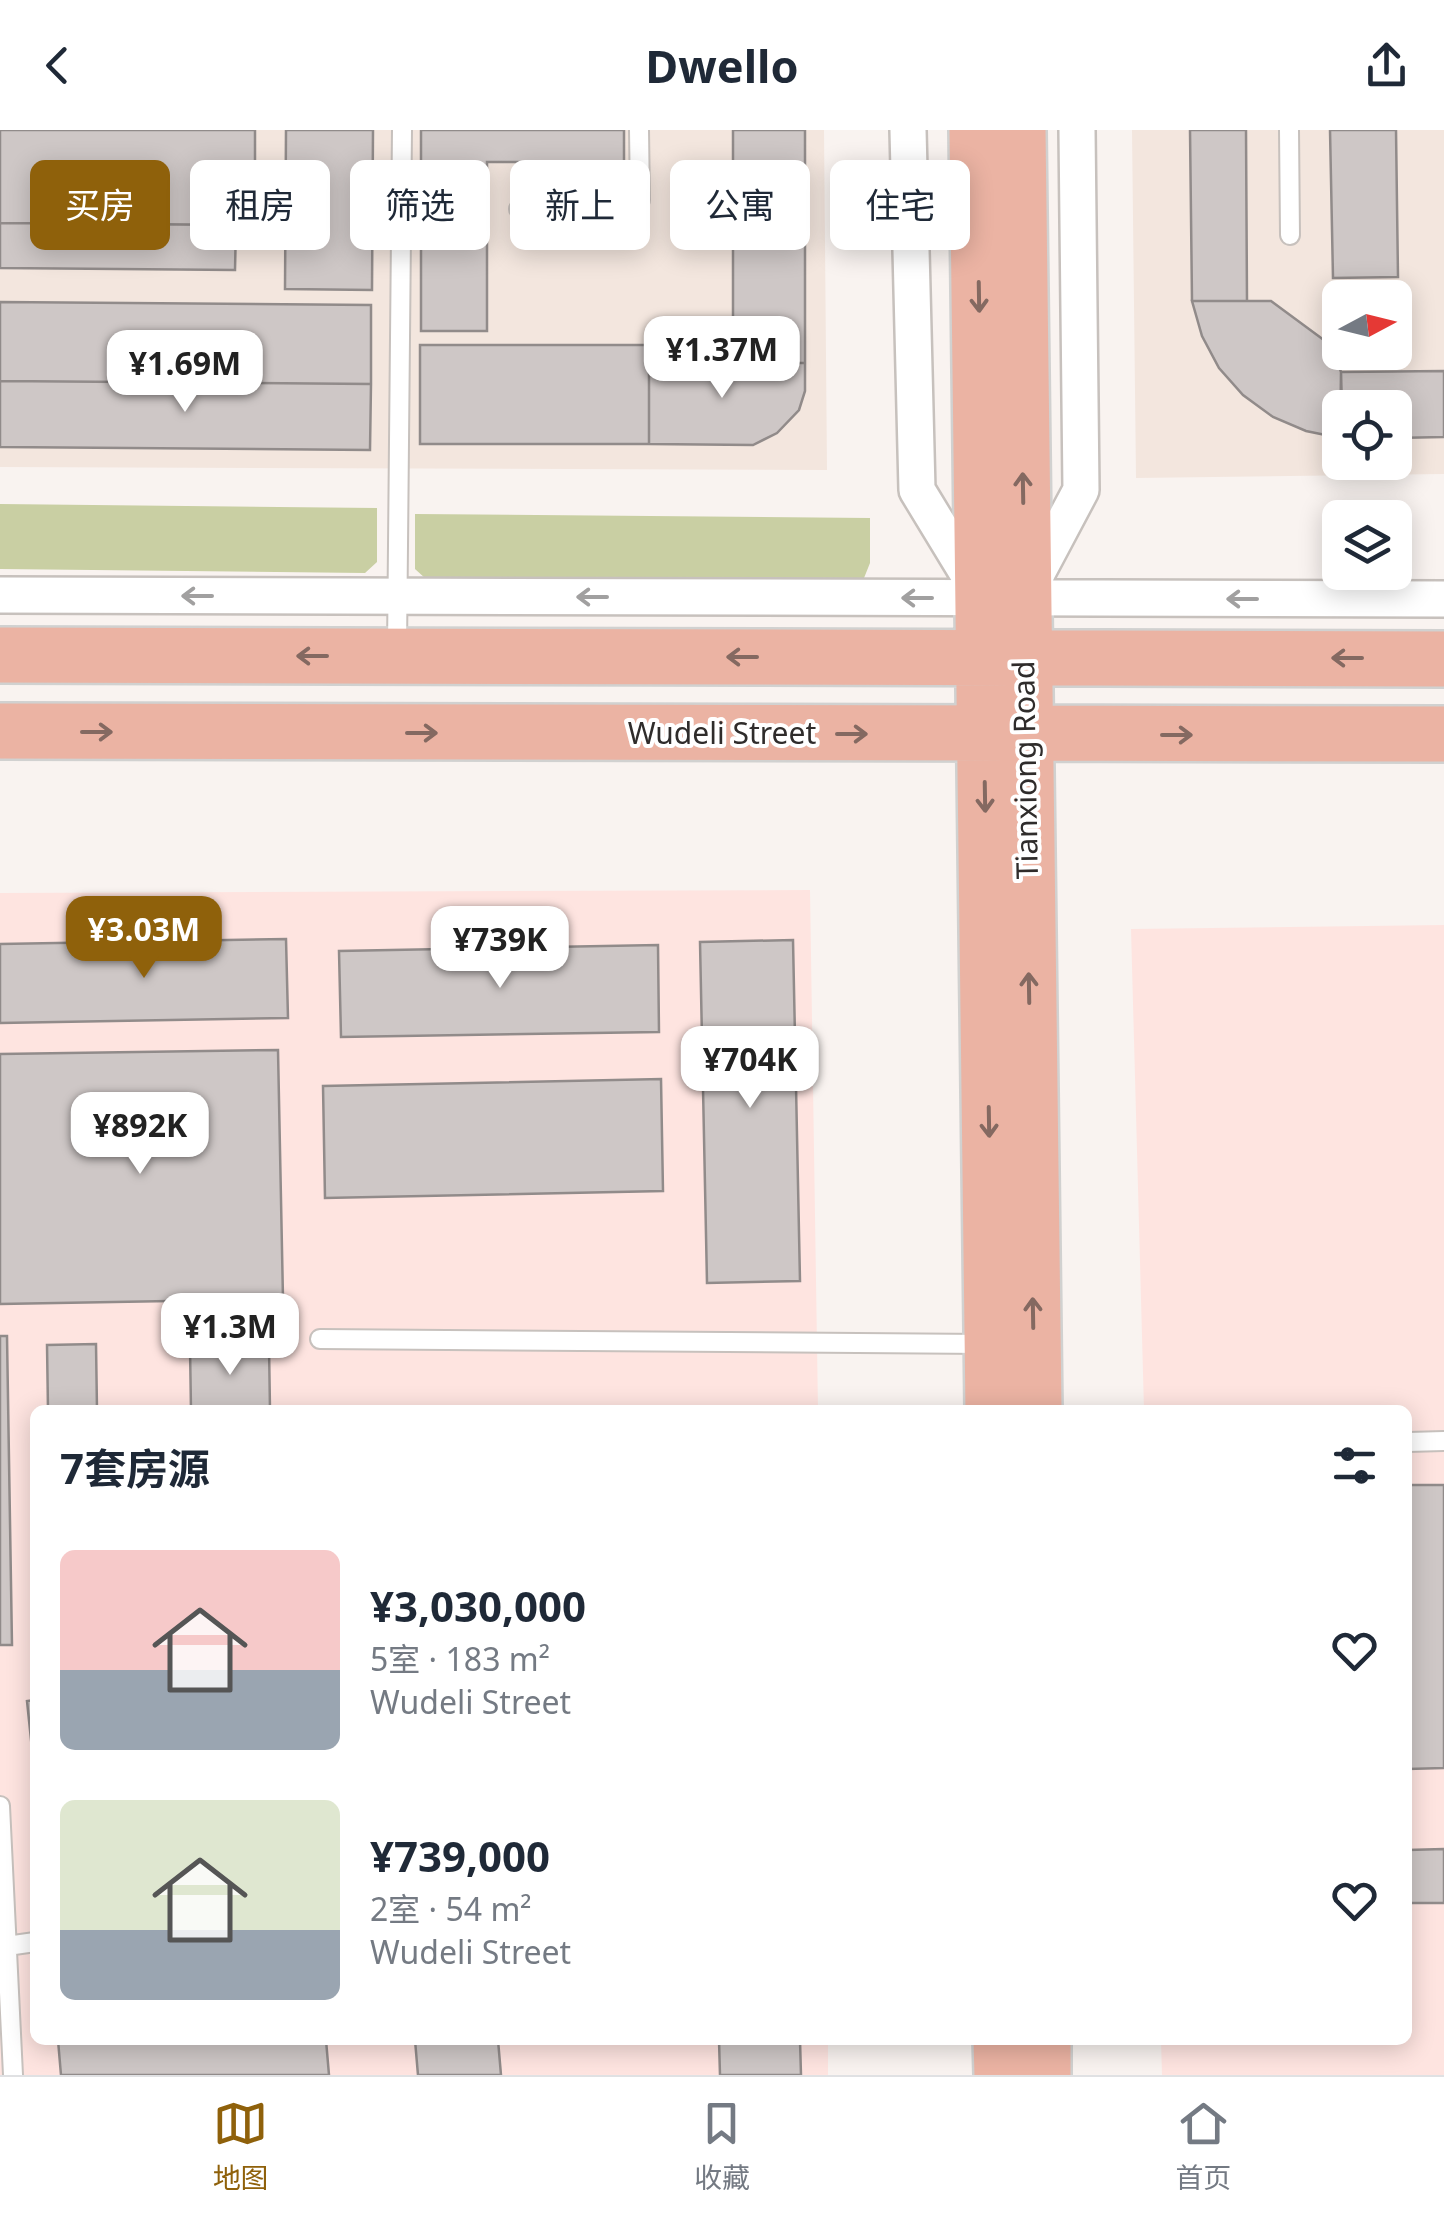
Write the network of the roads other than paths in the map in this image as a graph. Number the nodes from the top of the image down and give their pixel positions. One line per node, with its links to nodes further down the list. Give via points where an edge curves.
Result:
1 (402, 130): 11 (lane)
2 (639, 130): 8 (lane)
3 (908, 130): 12 (street, via 917,490)
4 (976, 130): 12 (main road, Tianxiong Road, one-way to 12)
5 (1018, 130): 12 (main road, Tianxiong Road, one-way to 5)
6 (1077, 130): 12 (street, via 1081,490)
7 (1288, 130): 9 (lane)
8 (639, 160)
9 (1290, 235)
10 (0, 595): 11 (street, one-way to 10)
11 (397, 596): 12 (street, one-way to 11); 15 (lane)
12 (1003, 598): 13 (street, one-way to 12); 16 (main road, Tianxiong Road)
13 (1444, 599)
14 (0, 654): 15 (main road, one-way to 14)
15 (396, 656): 16 (main road, one-way to 15)
16 (1004, 658): 17 (main road, one-way to 16); 19 (main road, Tianxiong Road)
17 (1444, 659)
18 (0, 732): 19 (main road, Wudeli Street, one-way to 19)
19 (1005, 734): 20 (main road, Wudeli Street, one-way to 20); 22 (main road, Tianxiong Road, one-way to 22); 24 (main road, Tianxiong Road, one-way to 19)
20 (1444, 734)
21 (320, 1339): 22 (lane)
22 (992, 1344): 23 (main road, Tianxiong Road)
23 (993, 1405)
24 (1034, 1405)
25 (1444, 1441): 26 (lane)
26 (1412, 1442)
27 (0, 1806): 29 (lane)
28 (30, 1943): 29 (lane)
29 (7, 1946): 32 (lane)
30 (1001, 2045): 33 (main road)
31 (1043, 2045): 34 (main road)
32 (14, 2075)
33 (1002, 2075)
34 (1043, 2075)

